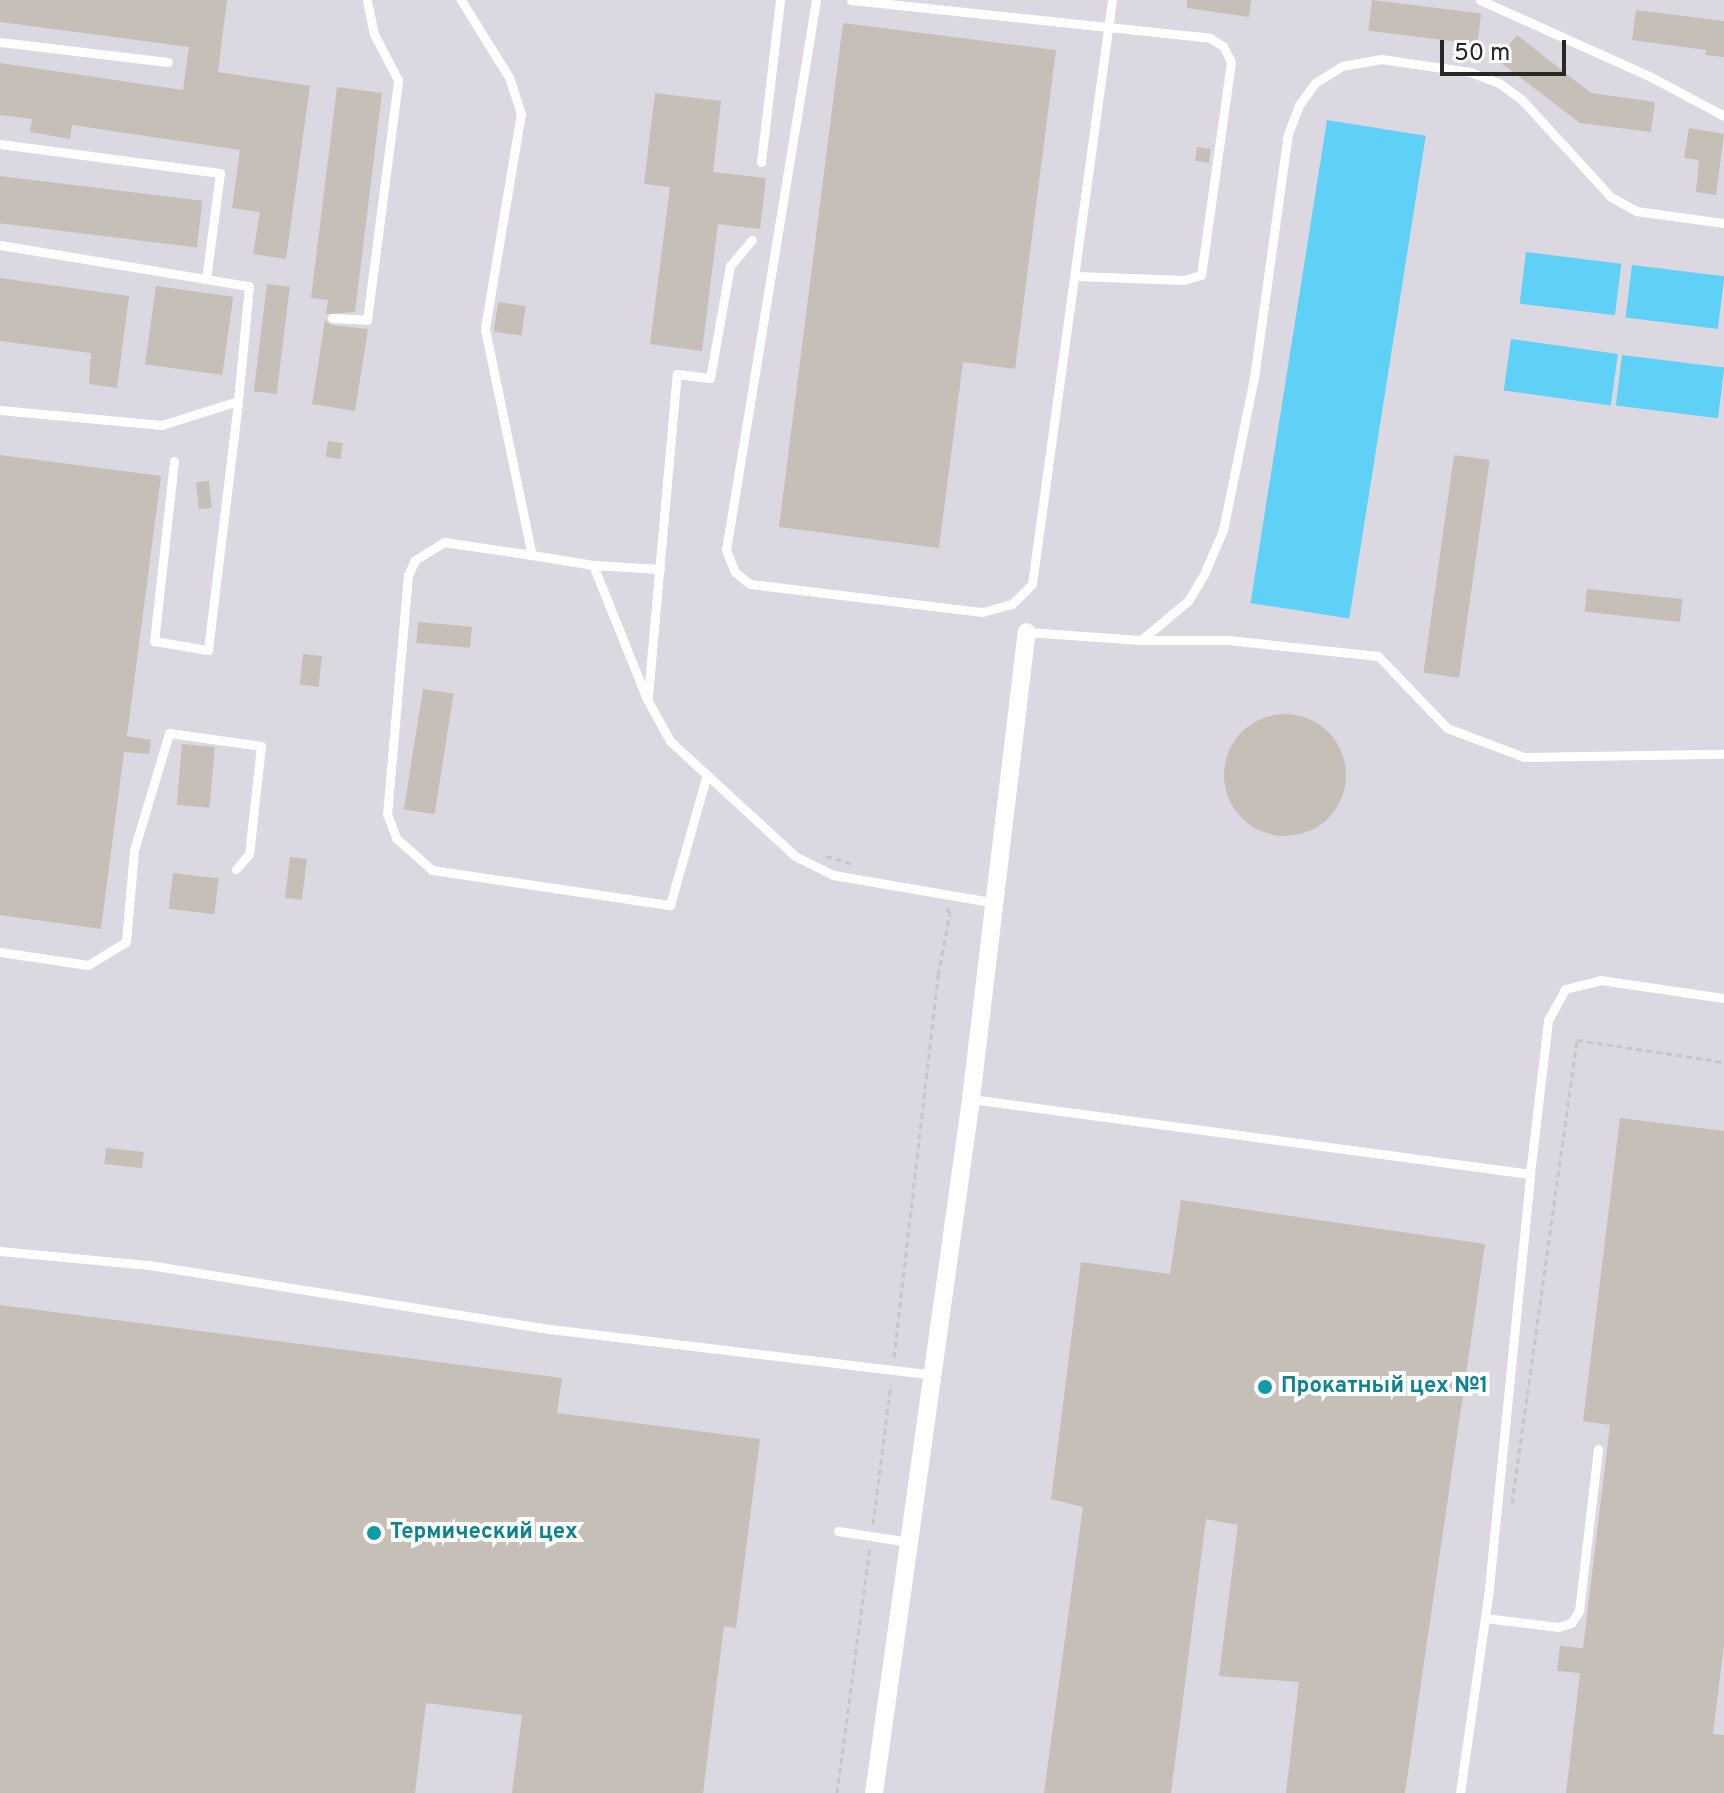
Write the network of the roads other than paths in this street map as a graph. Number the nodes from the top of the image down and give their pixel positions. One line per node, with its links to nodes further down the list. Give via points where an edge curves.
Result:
1 (367, 0): 19 (lane, via 374,34 398,80 367,320)
2 (461, 0): 23 (lane, via 509,77 521,113 485,329)
3 (780, 0): 13 (lane)
4 (816, 0): 17 (lane, via 726,550 735,572 750,584 982,612 1012,604 1032,584)
5 (851, 0): 8 (lane)
6 (1112, 0): 8 (lane)
7 (1480, 0): 11 (lane)
8 (1109, 26): 17 (lane); 17 (lane, via 1210,38 1223,46 1231,62 1207,258 1201,275 1184,280)
9 (0, 42): 10 (lane)
10 (168, 62)
11 (1724, 116)
12 (0, 144): 18 (lane, via 220,173)
13 (761, 162)
14 (1724, 223): 27 (lane, via 1636,211 1611,197 1522,100 1470,72 1381,59 1342,66 1315,83 1288,134 1254,378 1223,530 1188,601)
15 (752, 240): 25 (lane, via 730,266 710,378 677,374)
16 (0, 245): 18 (lane)
17 (1077, 276)
18 (206, 279): 20 (lane, via 249,286)
19 (332, 318)
20 (238, 401): 21 (lane, via 162,425); 22 (lane, via 208,650 154,641)
21 (0, 410)
22 (174, 461)
23 (532, 555): 24 (lane); 30 (lane, via 444,542 415,560 408,575 387,814 396,838 432,870 670,905)
24 (593, 565): 25 (lane); 28 (lane)
25 (660, 569): 28 (lane)
26 (1027, 632): 27 (lane); 32 (street)
27 (1141, 640): 29 (lane, via 1228,640 1378,656 1447,728 1524,757)
28 (647, 699): 30 (lane, via 670,741)
29 (1724, 754)
30 (706, 778): 32 (lane, via 795,856 833,875)
31 (236, 869): 33 (lane, via 249,854 261,746 169,733 134,850 126,942 88,965)
32 (991, 902): 35 (street)
33 (0, 952)
34 (1724, 998): 36 (lane, via 1600,980 1565,989 1548,1020)
35 (971, 1099): 36 (lane); 38 (street)
36 (1530, 1174): 42 (lane)
37 (0, 1251): 38 (lane, via 149,1265 550,1329)
38 (933, 1375): 41 (street)
39 (1598, 1449): 42 (lane, via 1579,1611 1571,1623 1558,1627)
40 (838, 1531): 41 (lane)
41 (909, 1542): 43 (street)
42 (1485, 1618): 44 (lane)
43 (874, 1793)
44 (1460, 1793)

